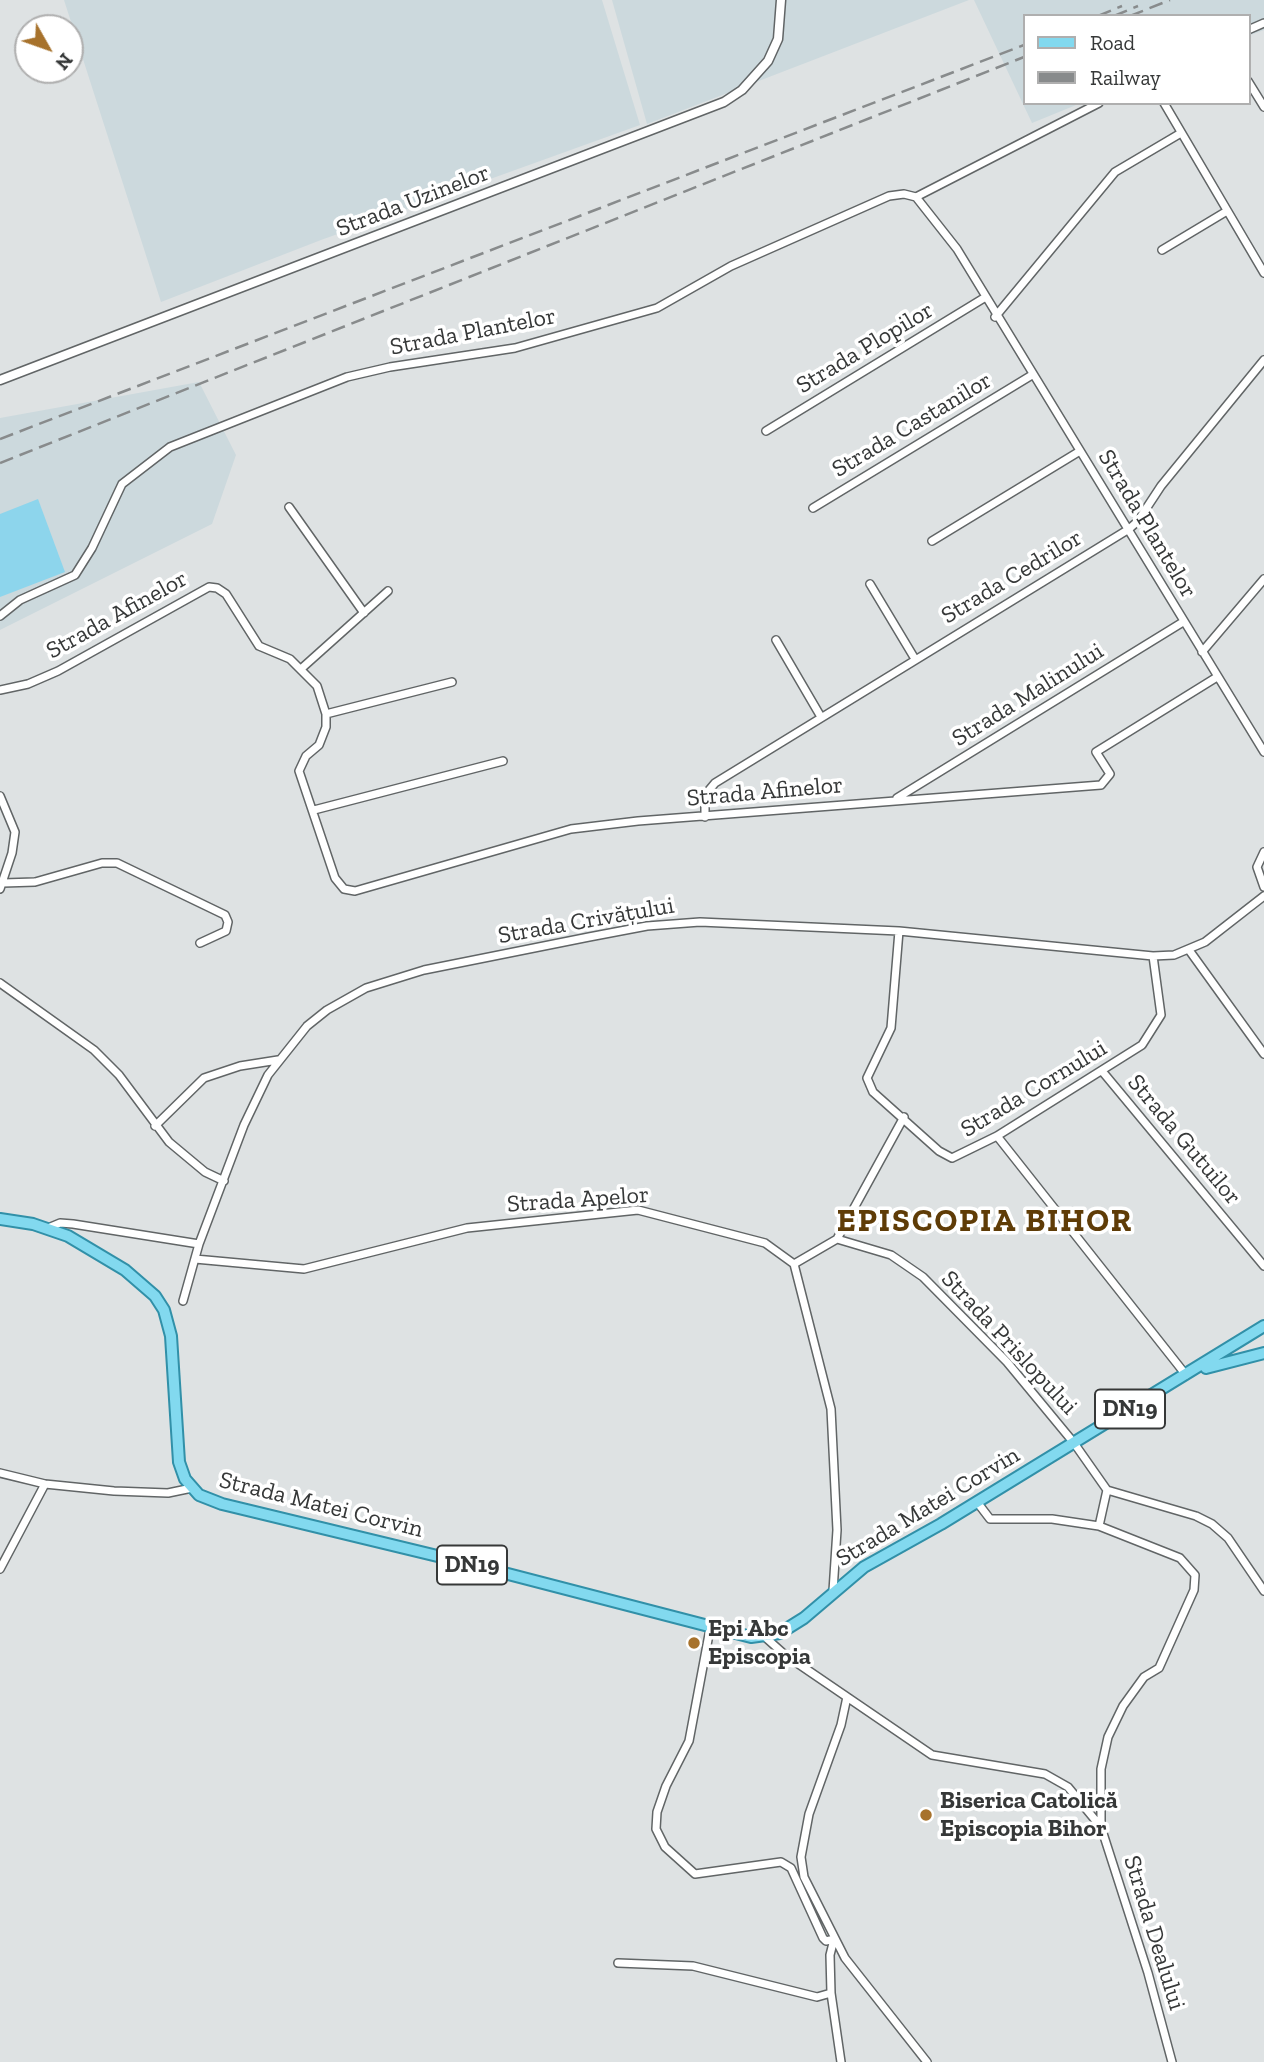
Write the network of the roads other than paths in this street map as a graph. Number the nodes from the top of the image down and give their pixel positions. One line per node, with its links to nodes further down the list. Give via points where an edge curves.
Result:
1 (781, 0): 15 (street, Strada Uzinelor, via 778,38 768,61 724,102)
2 (1250, 84): 5 (street)
3 (1095, 105): 7 (street)
4 (1165, 105): 6 (street)
5 (1264, 107)
6 (1181, 133): 8 (street); 12 (street, via 1115,172)
7 (916, 197): 11 (street, Strada Plantelor, via 957,248); 26 (street, Strada Plantelor, via 889,196 732,266 657,308 515,348 346,377 170,447 122,484 75,575 20,600)
8 (1227, 211): 9 (street); 10 (street)
9 (1163, 250)
10 (1264, 273)
11 (984, 298): 12 (street, Strada Plantelor); 16 (street, Strada Plopilor)
12 (995, 317): 14 (street, Strada Plantelor)
13 (1264, 360): 20 (street)
14 (1032, 374): 17 (street, Strada Plantelor); 19 (street, Strada Castanilor)
15 (0, 380)
16 (766, 431)
17 (1080, 451): 20 (street, Strada Plantelor); 21 (street)
18 (289, 507): 25 (street)
19 (813, 508)
20 (1129, 529): 27 (street, Strada Plantelor); 30 (street, Strada Cedrilor)
21 (932, 541)
22 (1264, 579): 29 (street)
23 (870, 584): 30 (street)
24 (388, 591): 25 (street)
25 (364, 612): 31 (street)
26 (0, 616)
27 (1183, 622): 29 (street, Strada Plantelor); 40 (street, Strada Malinului)
28 (776, 640): 36 (street)
29 (1202, 652): 32 (street, Strada Plantelor)
30 (915, 659): 36 (street, Strada Cedrilor)
31 (302, 668): 34 (street, Strada Afinelor, via 259,646 226,594 209,587 58,671); 35 (street, Strada Afinelor, via 317,686)
32 (1217, 677): 37 (street, Strada Plantelor); 40 (street, Strada Afinelor, via 1096,752 1110,774 1101,785)
33 (452, 682): 35 (street)
34 (0, 690)
35 (326, 714): 41 (street, Strada Afinelor, via 323,738 299,771)
36 (821, 717): 42 (street, Strada Cedrilor, via 709,788)
37 (1264, 752)
38 (503, 761): 41 (street)
39 (0, 796): 44 (street, via 15,832)
40 (894, 800): 42 (street, Strada Afinelor)
41 (314, 810): 42 (street, Strada Afinelor, via 335,878 344,889 355,891 558,831)
42 (705, 817)
43 (1264, 852): 45 (street, via 1257,867)
44 (2, 886): 48 (street, via 117,863 225,915 226,932)
45 (1264, 887)
46 (1264, 896): 49 (street)
47 (899, 931): 50 (street, Strada Crivățului); 53 (street, Strada Crivățului, via 745,923 647,926 424,970 345,998 307,1026); 55 (street, Strada Cornului, via 891,1028 867,1078 873,1092)
48 (200, 943)
49 (1189, 950): 50 (street, Strada Crivățului); 52 (street)
50 (1153, 956): 54 (street, Strada Cornului, via 1161,1015 1142,1045)
51 (0, 983): 56 (street, via 52,1017 108,1063)
52 (1264, 1054)
53 (279, 1060): 56 (street, via 204,1078); 58 (street, Strada Crivățului, via 244,1125)
54 (1102, 1071): 57 (street, Strada Cornului); 65 (street, Strada Gutuilor)
55 (904, 1116): 57 (street, Strada Cornului, via 952,1158); 61 (street)
56 (155, 1126): 58 (street, via 184,1157)
57 (997, 1136): 69 (street)
58 (224, 1181): 62 (street, Strada Crivățului)
59 (0, 1219): 60 (main road, Strada Matei Corvin)
60 (48, 1228): 62 (street, via 73,1224); 73 (main road, Strada Matei Corvin, via 125,1270 144,1284 164,1310 171,1336 176,1444 184,1479)
61 (837, 1240): 64 (street); 70 (street, Strada Prislopului, via 891,1255 923,1277 1007,1362)
62 (199, 1244): 63 (street, Strada Crivățului)
63 (195, 1259): 64 (street, Strada Apelor, via 304,1269 467,1228 638,1210 752,1238); 66 (street, Strada Crivățului)
64 (794, 1264): 78 (street, via 831,1409 837,1530)
65 (1264, 1266)
66 (183, 1301)
67 (1264, 1326): 69 (main road, Strada Matei Corvin / DN19)
68 (1264, 1353): 69 (main road, Strada Matei Corvin / DN19)
69 (1190, 1374): 70 (main road, Strada Matei Corvin / DN19)
70 (1074, 1443): 74 (street, Strada Prislopului); 75 (main road, Strada Matei Corvin / DN19)
71 (0, 1473): 72 (street)
72 (45, 1484): 73 (street, via 168,1493); 77 (street)
73 (191, 1488): 80 (main road, Strada Matei Corvin / DN19, via 222,1504)
74 (1107, 1490): 76 (street); 79 (street, via 1212,1524 1228,1538)
75 (977, 1502): 76 (street, Strada Dealului, via 990,1519 1052,1519); 78 (main road, Strada Matei Corvin / DN19, via 864,1567)
76 (1099, 1526): 83 (street, Strada Dealului, via 1180,1558 1195,1575 1194,1590 1158,1668 1144,1677 1108,1737 1101,1769)
77 (0, 1569)
78 (833, 1591): 81 (main road, Strada Matei Corvin / DN19, via 804,1618)
79 (1264, 1591)
80 (710, 1629): 81 (main road, Strada Matei Corvin / DN19); 84 (street, via 689,1741 666,1786 656,1829 665,1847 695,1874 786,1864 823,1938)
81 (765, 1637): 82 (street)
82 (847, 1697): 83 (street, via 932,1755 1045,1774 1068,1787); 84 (street, via 809,1814 801,1857 804,1877)
83 (1101, 1827): 89 (street, Strada Dealului)
84 (834, 1939): 86 (street); 88 (street)
85 (618, 1963): 86 (street, via 693,1966 817,1997)
86 (831, 1993): 87 (street)
87 (841, 2062)
88 (927, 2062)
89 (1172, 2062)

